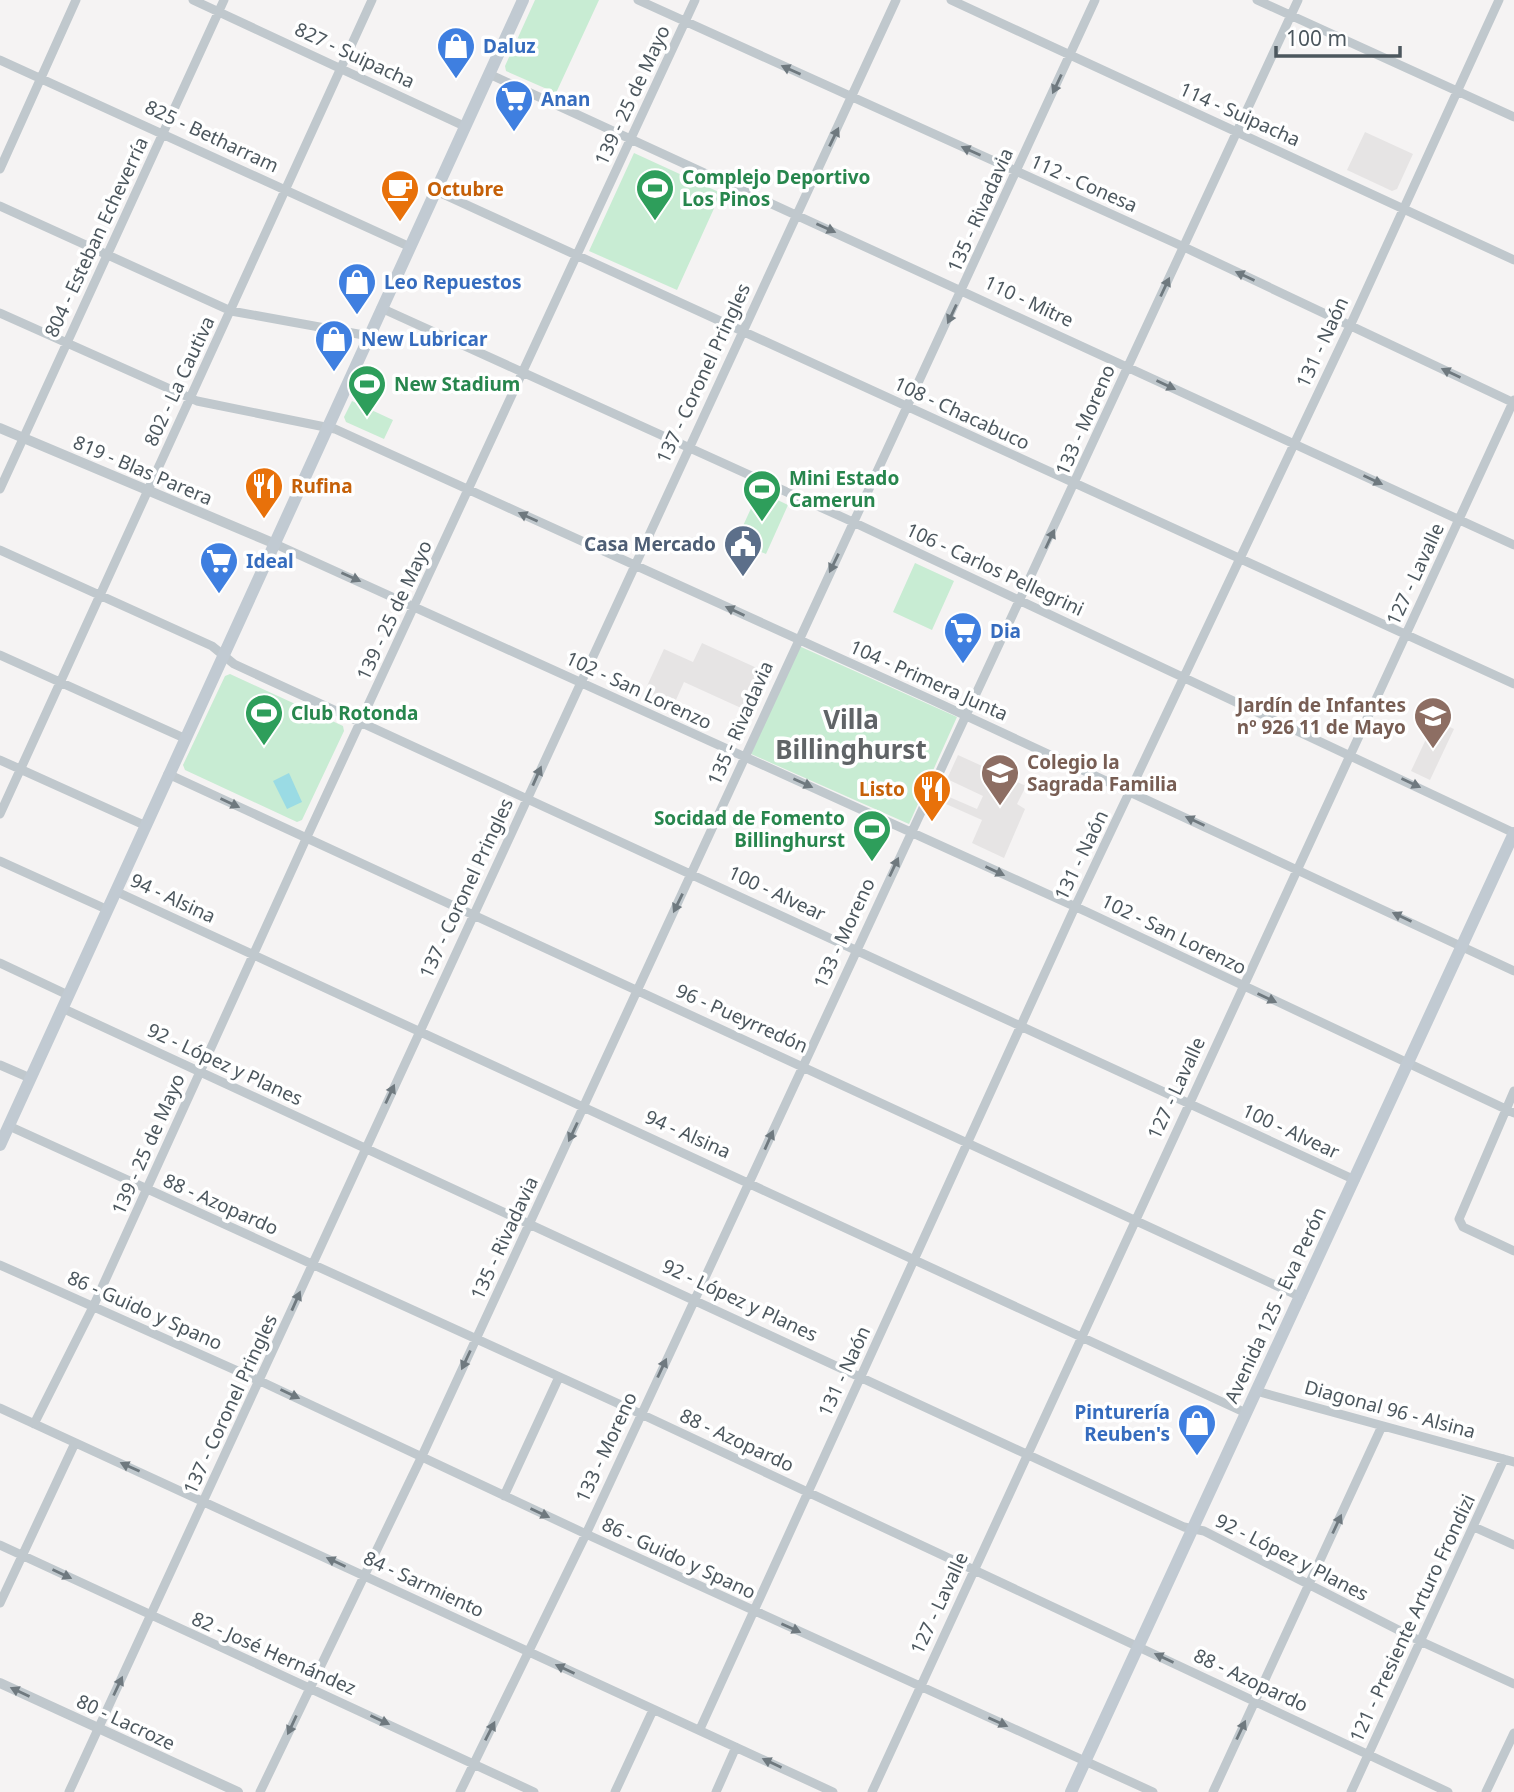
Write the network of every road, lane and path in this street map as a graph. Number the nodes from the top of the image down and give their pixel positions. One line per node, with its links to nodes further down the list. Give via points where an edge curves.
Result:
1 (76, 0): 21 (street)
2 (192, 0): 14 (street, 827 - Suipacha)
3 (224, 0): 14 (street, 804 - Esteban Echeverría)
4 (372, 0): 19 (street, 802 - La Cautiva)
5 (638, 0): 16 (street, 112 - Conesa)
6 (695, 0): 16 (street, 139 - 25 de Mayo)
7 (896, 0): 23 (street, 137 - Coronel Pringles)
8 (951, 0): 17 (street, 114 - Suipacha)
9 (1095, 0): 17 (street, 135 - Rivadavia)
10 (1257, 0): 15 (street)
11 (1298, 0): 15 (street, 133 - Moreno)
12 (1499, 0): 22 (street, 131 - Naón)
13 (520, 1): 20 (main road)
14 (218, 12): 19 (street, 827 - Suipacha); 27 (street, 804 - Esteban Echeverría)
15 (1291, 15): 22 (street); 26 (street, 133 - Moreno)
16 (685, 22): 23 (street, 112 - Conesa, one-way to 16); 28 (street, 139 - 25 de Mayo)
17 (1070, 56): 26 (street, 114 - Suipacha); 30 (street, 135 - Rivadavia, one-way to 30)
18 (0, 60): 21 (street, 825 - Betharram)
19 (341, 67): 25 (street, 827 - Suipacha); 31 (street, 802 - La Cautiva)
20 (489, 74): 25 (main road); 28 (street, 110 - Mitre)
21 (41, 79): 27 (street, 825 - Betharram); 29 (street)
22 (1456, 90): 24 (street); 34 (street, 131 - Naón)
23 (853, 98): 30 (street, 112 - Conesa, one-way to 23); 35 (street, 137 - Coronel Pringles, one-way to 23)
24 (1514, 117)
25 (464, 126): 32 (main road)
26 (1237, 132): 34 (street, 114 - Suipacha); 37 (street, 133 - Moreno)
27 (164, 133): 31 (street, 825 - Betharram); 38 (street, 804 - Esteban Echeverría)
28 (631, 138): 35 (street, 110 - Mitre); 39 (street, 139 - 25 de Mayo)
29 (0, 169)
30 (1017, 171): 37 (street, 112 - Conesa); 41 (street, 135 - Rivadavia)
31 (286, 190): 36 (street, 825 - Betharram); 43 (street, 802 - La Cautiva)
32 (434, 190): 36 (main road); 39 (street, 108 - Chacabuco)
33 (0, 206): 38 (street)
34 (1404, 207): 40 (street, 114 - Suipacha); 45 (street, 131 - Naón)
35 (796, 214): 41 (street, 110 - Mitre, one-way to 41); 46 (street, 137 - Coronel Pringles)
36 (408, 246): 42 (main road)
37 (1184, 247): 45 (street, 112 - Conesa, one-way to 37); 49 (street, 133 - Moreno, one-way to 37)
38 (107, 255): 43 (street); 48 (street, 804 - Esteban Echeverría)
39 (577, 257): 46 (street, 108 - Chacabuco); 50 (street, 139 - 25 de Mayo)
40 (1514, 260)
41 (964, 289): 49 (street, 110 - Mitre); 53 (street, 135 - Rivadavia, one-way to 53)
42 (381, 308): 47 (main road); 50 (street, 106 - Carlos Pellegrini)
43 (231, 311): 47 (street); 51 (street, 802 - La Cautiva)
44 (0, 313): 48 (street, 104 - Primera Junta)
45 (1349, 326): 52 (street, 112 - Conesa, one-way to 45); 57 (street, 131 - Naón)
46 (743, 332): 53 (street, 108 - Chacabuco); 58 (street, 137 - Coronel Pringles)
47 (369, 336): 54 (main road)
48 (66, 344): 51 (street, 104 - Primera Junta); 56 (street, 804 - Esteban Echeverría)
49 (1128, 367): 57 (street, 110 - Mitre, one-way to 57); 59 (street, 133 - Moreno)
50 (522, 374): 58 (street, 106 - Carlos Pellegrini); 62 (street, 139 - 25 de Mayo)
51 (191, 398): 54 (street, 104 - Primera Junta); 61 (street, 802 - La Cautiva)
52 (1513, 402): 63 (street, 127 - Lavalle)
53 (908, 407): 59 (street, 108 - Chacabuco); 64 (street, 135 - Rivadavia)
54 (327, 427): 62 (street, 104 - Primera Junta); 65 (main road)
55 (0, 428): 56 (street, 819 - Blas Parera)
56 (23, 438): 60 (street, 804 - Esteban Echeverría); 61 (street, 819 - Blas Parera)
57 (1294, 444): 63 (street, 110 - Mitre, one-way to 63); 68 (street, 131 - Naón)
58 (687, 449): 64 (street, 106 - Carlos Pellegrini); 69 (street, 137 - Coronel Pringles)
59 (1075, 484): 68 (street, 108 - Chacabuco); 71 (street, 133 - Moreno, one-way to 59)
60 (0, 489)
61 (147, 491): 65 (street, 819 - Blas Parera); 70 (street, 802 - La Cautiva)
62 (469, 491): 69 (street, 104 - Primera Junta, one-way to 62); 72 (street, 139 - 25 de Mayo)
63 (1459, 519): 66 (street, 110 - Mitre); 73 (street, 127 - Lavalle)
64 (853, 522): 71 (street, 106 - Carlos Pellegrini); 74 (street, 135 - Rivadavia, one-way to 74)
65 (273, 543): 72 (street, 102 - San Lorenzo, one-way to 72); 76 (main road)
66 (1514, 545)
67 (0, 550): 70 (street, 100 - Alvear)
68 (1239, 560): 73 (street, 108 - Chacabuco); 77 (street, 131 - Naón)
69 (633, 564): 74 (street, 104 - Primera Junta, one-way to 69); 78 (street, 137 - Coronel Pringles)
70 (101, 596): 76 (street, 100 - Alvear); 79 (street, 802 - La Cautiva)
71 (1021, 600): 77 (street, 106 - Carlos Pellegrini); 81 (street, 133 - Moreno)
72 (415, 606): 78 (street, 102 - San Lorenzo); 82 (street, 139 - 25 de Mayo)
73 (1406, 634): 80 (street, 108 - Chacabuco); 84 (street, 127 - Lavalle)
74 (797, 640): 81 (street, 104 - Primera Junta); 85 (street, 135 - Rivadavia)
75 (0, 654): 79 (street)
76 (222, 654): 82 (street, 100 - Alvear, via 234,664); 83 (main road)
77 (1184, 677): 84 (street, 106 - Carlos Pellegrini); 89 (street, 131 - Naón)
78 (580, 681): 85 (street, 102 - San Lorenzo); 90 (street, 137 - Coronel Pringles, one-way to 78)
79 (59, 682): 83 (street); 87 (street, 802 - La Cautiva)
80 (1514, 684)
81 (966, 716): 89 (street, 104 - Primera Junta); 93 (street, 133 - Moreno)
82 (362, 723): 90 (street, 100 - Alvear); 95 (street, 139 - 25 de Mayo)
83 (184, 738): 88 (main road)
84 (1349, 754): 94 (street, 106 - Carlos Pellegrini, one-way to 94); 97 (street, 127 - Lavalle)
85 (744, 757): 93 (street, 102 - San Lorenzo, one-way to 93); 98 (street, 135 - Rivadavia)
86 (0, 760): 87 (street)
87 (21, 769): 91 (street, 802 - La Cautiva); 92 (street)
88 (168, 774): 92 (main road); 95 (street, 96 - Pueyrredón, one-way to 95)
89 (1131, 792): 97 (street, 104 - Primera Junta, one-way to 89); 100 (street, 131 - Naón)
90 (527, 798): 98 (street, 100 - Alvear); 102 (street, 137 - Coronel Pringles)
91 (0, 814)
92 (144, 825): 99 (main road)
93 (910, 832): 100 (street, 102 - San Lorenzo, one-way to 100); 104 (street, 133 - Moreno, one-way to 93)
94 (1514, 833): 103 (main road, Avenida 125 - Eva Perón)
95 (306, 839): 102 (street, 96 - Pueyrredón); 105 (street, 139 - 25 de Mayo)
96 (0, 861): 101 (street)
97 (1297, 868): 103 (street, 104 - Primera Junta, one-way to 97); 108 (street, 127 - Lavalle)
98 (692, 873): 104 (street, 100 - Alvear); 109 (street, 135 - Rivadavia, one-way to 109)
99 (114, 891): 101 (main road); 105 (street, 94 - Alsina)
100 (1075, 907): 108 (street, 102 - San Lorenzo); 112 (street, 131 - Naón)
101 (106, 909): 110 (main road)
102 (474, 915): 109 (street, 96 - Pueyrredón); 113 (street, 137 - Coronel Pringles)
103 (1463, 946): 107 (street, 104 - Primera Junta); 116 (main road, Avenida 125 - Eva Perón)
104 (856, 949): 112 (street, 100 - Alvear); 115 (street, 133 - Moreno)
105 (253, 954): 113 (street, 94 - Alsina); 117 (street, 139 - 25 de Mayo)
106 (0, 963): 110 (street)
107 (1514, 971)
108 (1241, 986): 116 (street, 102 - San Lorenzo, one-way to 116); 120 (street, 127 - Lavalle)
109 (637, 990): 115 (street, 96 - Pueyrredón); 121 (street, 135 - Rivadavia)
110 (68, 995): 111 (main road)
111 (62, 1008): 117 (street, 92 - López y Planes); 118 (main road)
112 (1023, 1026): 120 (street, 100 - Alvear); 124 (street, 131 - Naón)
113 (419, 1031): 121 (street, 94 - Alsina); 126 (street, 137 - Coronel Pringles, one-way to 113)
114 (0, 1065): 118 (street)
115 (802, 1065): 124 (street, 96 - Pueyrredón); 128 (street, 133 - Moreno, one-way to 115)
116 (1409, 1065): 122 (street, 102 - San Lorenzo); 127 (main road, Avenida 125 - Eva Perón)
117 (200, 1071): 126 (street, 92 - López y Planes); 129 (street, 139 - 25 de Mayo)
118 (30, 1078): 123 (main road)
119 (1514, 1091): 122 (street)
120 (1189, 1102): 127 (street, 100 - Alvear); 130 (street, 127 - Lavalle)
121 (585, 1106): 128 (street, 94 - Alsina); 131 (street, 135 - Rivadavia, one-way to 131)
122 (1510, 1111): 132 (street, via 1459,1219 1463,1227)
123 (9, 1126): 125 (main road); 129 (street, 88 - Azopardo)
124 (970, 1144): 130 (street, 96 - Pueyrredón); 133 (street, 131 - Naón)
125 (0, 1145)
126 (366, 1148): 131 (street, 92 - López y Planes); 135 (street, 137 - Coronel Pringles)
127 (1355, 1180): 136 (main road, Avenida 125 - Eva Perón)
128 (750, 1181): 133 (street, 94 - Alsina); 137 (street, 133 - Moreno)
129 (148, 1190): 135 (street, 88 - Azopardo); 138 (street, 139 - 25 de Mayo)
130 (1135, 1220): 136 (street, 96 - Pueyrredón); 139 (street, 127 - Lavalle)
131 (530, 1224): 137 (street, 92 - López y Planes); 140 (street, 135 - Rivadavia)
132 (1514, 1251)
133 (915, 1258): 139 (street, 94 - Alsina); 141 (street, 131 - Naón)
134 (0, 1265): 138 (street, 86 - Guido y Spano)
135 (313, 1265): 140 (street, 88 - Azopardo); 143 (street, 137 - Coronel Pringles, one-way to 135)
136 (1301, 1297): 144 (main road, Avenida 125 - Eva Perón)
137 (694, 1298): 141 (street, 92 - López y Planes); 147 (street, 133 - Moreno, one-way to 137)
138 (93, 1307): 143 (street, 86 - Guido y Spano); 148 (street, 139 - 25 de Mayo)
139 (1081, 1337): 146 (street, 94 - Alsina); 151 (street, 127 - Lavalle)
140 (477, 1339): 142 (street, 88 - Azopardo); 152 (street, 135 - Rivadavia, one-way to 152)
141 (860, 1374): 151 (street, 92 - López y Planes); 154 (street, 131 - Naón)
142 (559, 1377): 147 (street, 88 - Azopardo); 155 (street)
143 (260, 1381): 152 (street, 86 - Guido y Spano, one-way to 152); 156 (street, 137 - Coronel Pringles)
144 (1256, 1391): 146 (main road, Avenida 125 - Eva Perón); 149 (street, Diagonal 96 - Alsina)
145 (0, 1408): 148 (street, 84 - Sarmiento)
146 (1246, 1413): 158 (main road, Avenida 125 - Eva Perón)
147 (641, 1414): 154 (street, 88 - Azopardo); 159 (street, 133 - Moreno)
148 (34, 1424): 150 (street, 84 - Sarmiento)
149 (1382, 1426): 153 (street, Diagonal 96 - Alsina); 165 (street, one-way to 149)
150 (75, 1443): 156 (street, 84 - Sarmiento, one-way to 150); 162 (street)
151 (1027, 1455): 158 (street, 92 - López y Planes); 163 (street, 127 - Lavalle)
152 (422, 1456): 155 (street, 86 - Guido y Spano); 164 (street, 135 - Rivadavia)
153 (1509, 1461): 157 (street, 121 - Presiente Arturo Frondizi)
154 (808, 1493): 163 (street, 88 - Azopardo); 167 (street, 131 - Naón)
155 (504, 1496): 159 (street, 86 - Guido y Spano, one-way to 159)
156 (204, 1501): 164 (street, 84 - Sarmiento, one-way to 156); 168 (street, 137 - Coronel Pringles)
157 (1474, 1527): 161 (street); 169 (street, 121 - Presiente Arturo Frondizi)
158 (1193, 1529): 165 (street, 92 - López y Planes); 170 (main road, Avenida 125 - Eva Perón)
159 (586, 1534): 167 (street, 86 - Guido y Spano); 171 (street, 133 - Moreno)
160 (0, 1545): 162 (street, 82 - José Hernández)
161 (1514, 1545)
162 (22, 1555): 166 (street); 168 (street, 82 - José Hernández, one-way to 168)
163 (974, 1570): 170 (street, 88 - Azopardo); 175 (street, 127 - Lavalle)
164 (364, 1575): 171 (street, 84 - Sarmiento); 174 (street, 135 - Rivadavia)
165 (1309, 1586): 169 (street, 92 - López y Planes); 176 (street)
166 (0, 1603)
167 (754, 1612): 175 (street, 86 - Guido y Spano, one-way to 175); 179 (street, 131 - Naón)
168 (150, 1616): 174 (street, 82 - José Hernández); 178 (street, 137 - Coronel Pringles, one-way to 168)
169 (1420, 1641): 173 (street, 92 - López y Planes); 182 (street, 121 - Presiente Arturo Frondizi)
170 (1138, 1646): 176 (street, 88 - Azopardo, one-way to 170); 183 (main road, Avenida 125 - Eva Perón)
171 (530, 1652): 177 (street, 84 - Sarmiento, one-way to 171); 184 (street, 133 - Moreno, one-way to 171)
172 (0, 1683): 178 (street, 80 - Lacroze, one-way to 172)
173 (1514, 1684)
174 (309, 1687): 184 (street, 82 - José Hernández, one-way to 184); 188 (street, 135 - Rivadavia, one-way to 188)
175 (920, 1687): 183 (street, 86 - Guido y Spano, one-way to 183); 194 (street, 127 - Lavalle)
176 (1255, 1701): 182 (street, 88 - Azopardo); 197 (street, one-way to 176)
177 (653, 1710): 179 (street, 84 - Sarmiento); 191 (street)
178 (99, 1728): 186 (street, 137 - Coronel Pringles); 187 (street, 80 - Lacroze)
179 (700, 1728): 181 (street, 84 - Sarmiento)
180 (1514, 1732): 200 (street)
181 (736, 1747): 185 (street, 84 - Sarmiento, one-way to 181); 192 (street)
182 (1368, 1755): 198 (street, 121 - Presiente Arturo Frondizi); 199 (street, 88 - Azopardo)
183 (1086, 1761): 195 (main road, Avenida 125 - Eva Perón); 196 (street, 86 - Guido y Spano)
184 (474, 1764): 189 (street, 133 - Moreno); 190 (street, 82 - José Hernández)
185 (818, 1789): 193 (street, 84 - Sarmiento)
186 (69, 1792)
187 (238, 1792)
188 (260, 1792)
189 (460, 1792)
190 (534, 1792)
191 (615, 1792)
192 (716, 1792)
193 (833, 1792)
194 (872, 1792)
195 (1071, 1792)
196 (1153, 1792)
197 (1213, 1792)
198 (1351, 1792)
199 (1448, 1792)
200 (1486, 1792)

